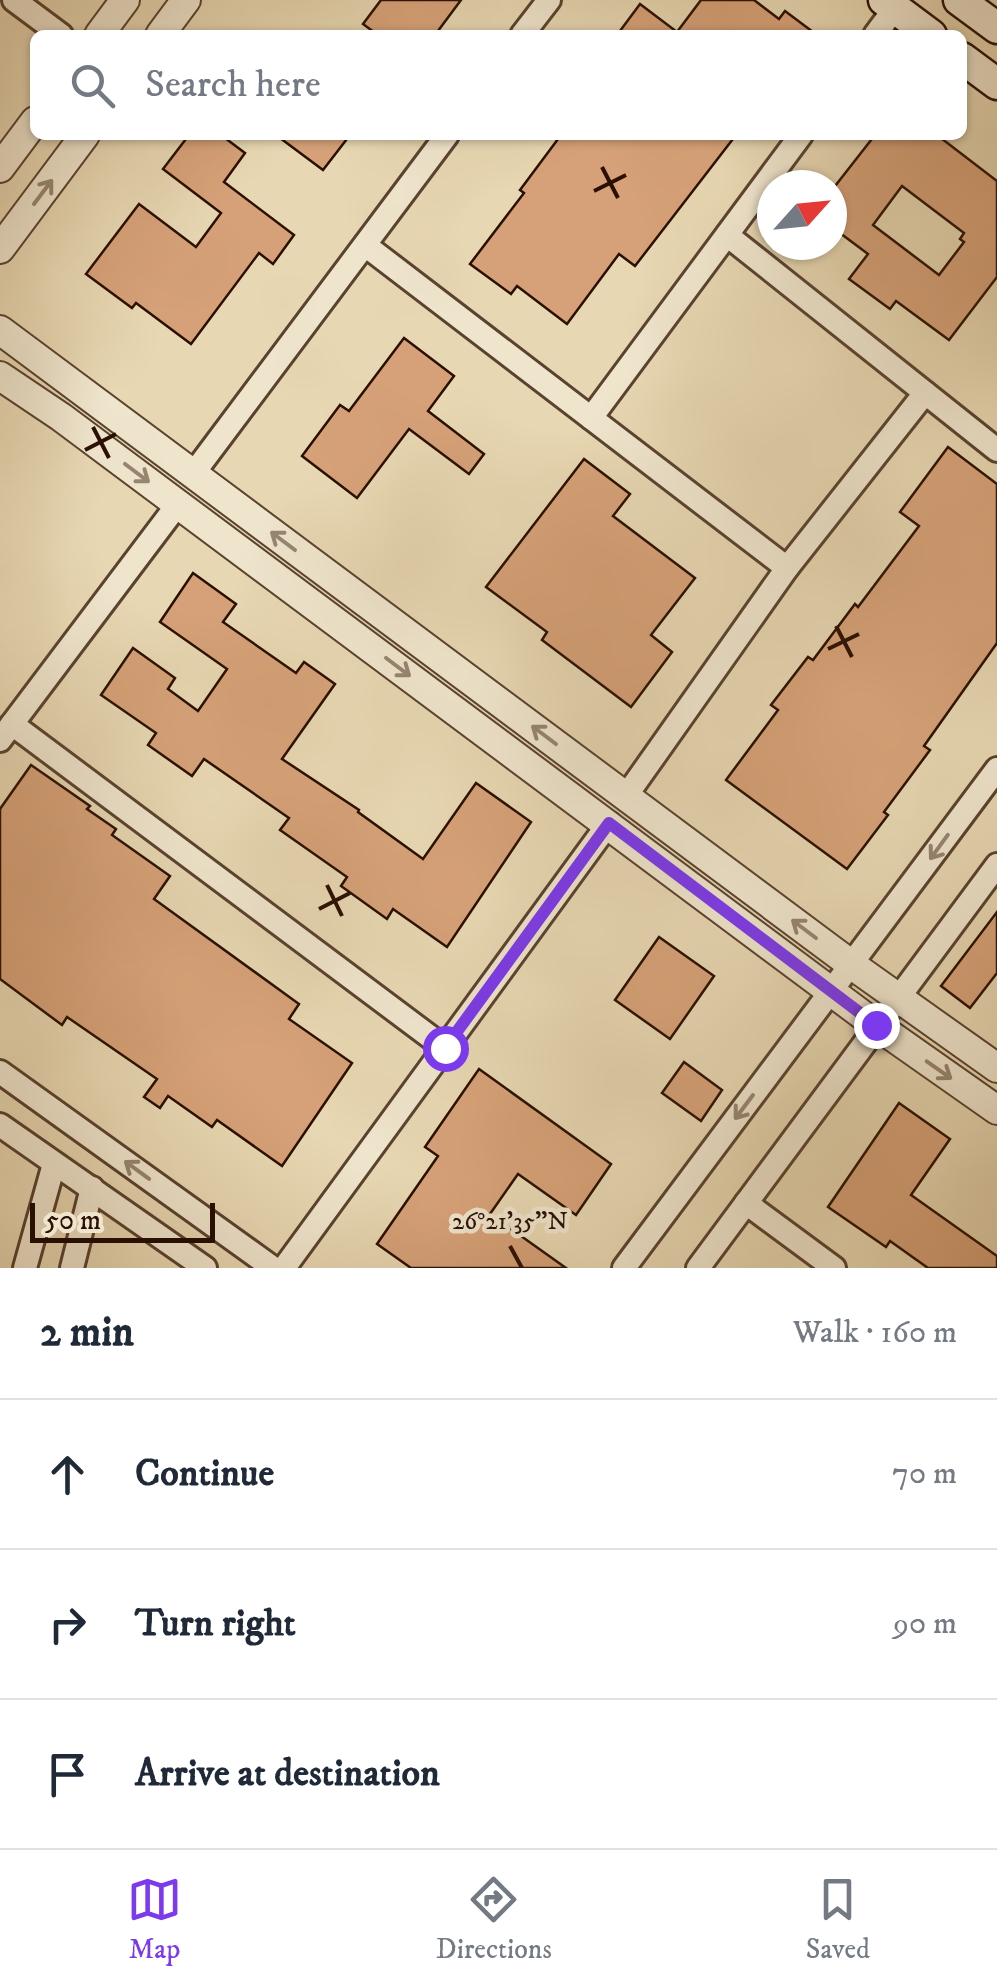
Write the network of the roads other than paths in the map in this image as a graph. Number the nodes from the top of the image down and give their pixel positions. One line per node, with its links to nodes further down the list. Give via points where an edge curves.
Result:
1 (14, 0): 8 (street)
2 (125, 0): 9 (street)
3 (186, 0): 10 (street)
4 (549, 0): 11 (street)
5 (960, 0): 7 (main road)
6 (890, 4): 12 (street); 13 (main road)
7 (997, 28)
8 (54, 30)
9 (103, 30)
10 (164, 30)
11 (526, 30)
12 (877, 30)
13 (924, 30)
14 (967, 62): 15 (main road)
15 (997, 84)
16 (30, 128): 20 (street)
17 (81, 140): 23 (street, one-way to 17)
18 (444, 140): 22 (street)
19 (797, 140): 21 (street)
20 (0, 168)
21 (727, 235): 26 (street); 27 (street)
22 (365, 244): 27 (street); 29 (street)
23 (0, 249)
24 (0, 330): 29 (street)
25 (0, 376): 30 (street, one-way to 30)
26 (926, 394): 28 (street); 31 (street)
27 (591, 418): 31 (street)
28 (997, 450)
29 (193, 474): 34 (street, one-way to 29)
30 (178, 504): 32 (street); 35 (street, one-way to 35)
31 (787, 568): 34 (street)
32 (6, 732): 41 (street)
33 (997, 768): 37 (street, one-way to 37)
34 (626, 796): 37 (street, one-way to 34)
35 (609, 823): 38 (street); 41 (street)
36 (997, 866): 39 (street)
37 (852, 966): 38 (street); 39 (street)
38 (830, 991): 40 (street); 54 (street, one-way to 54)
39 (897, 997): 40 (street); 42 (street)
40 (876, 1025): 44 (street, one-way to 44); 48 (street)
41 (445, 1048): 53 (street)
42 (997, 1068)
43 (0, 1072): 52 (street, one-way to 43)
44 (997, 1110)
45 (0, 1125): 46 (street)
46 (54, 1164): 47 (street); 49 (street)
47 (92, 1188): 50 (street); 51 (street)
48 (746, 1203): 55 (street); 56 (street)
49 (25, 1268)
50 (72, 1268)
51 (205, 1268)
52 (273, 1268)
53 (284, 1268)
54 (624, 1268)
55 (698, 1268)
56 (834, 1268)

